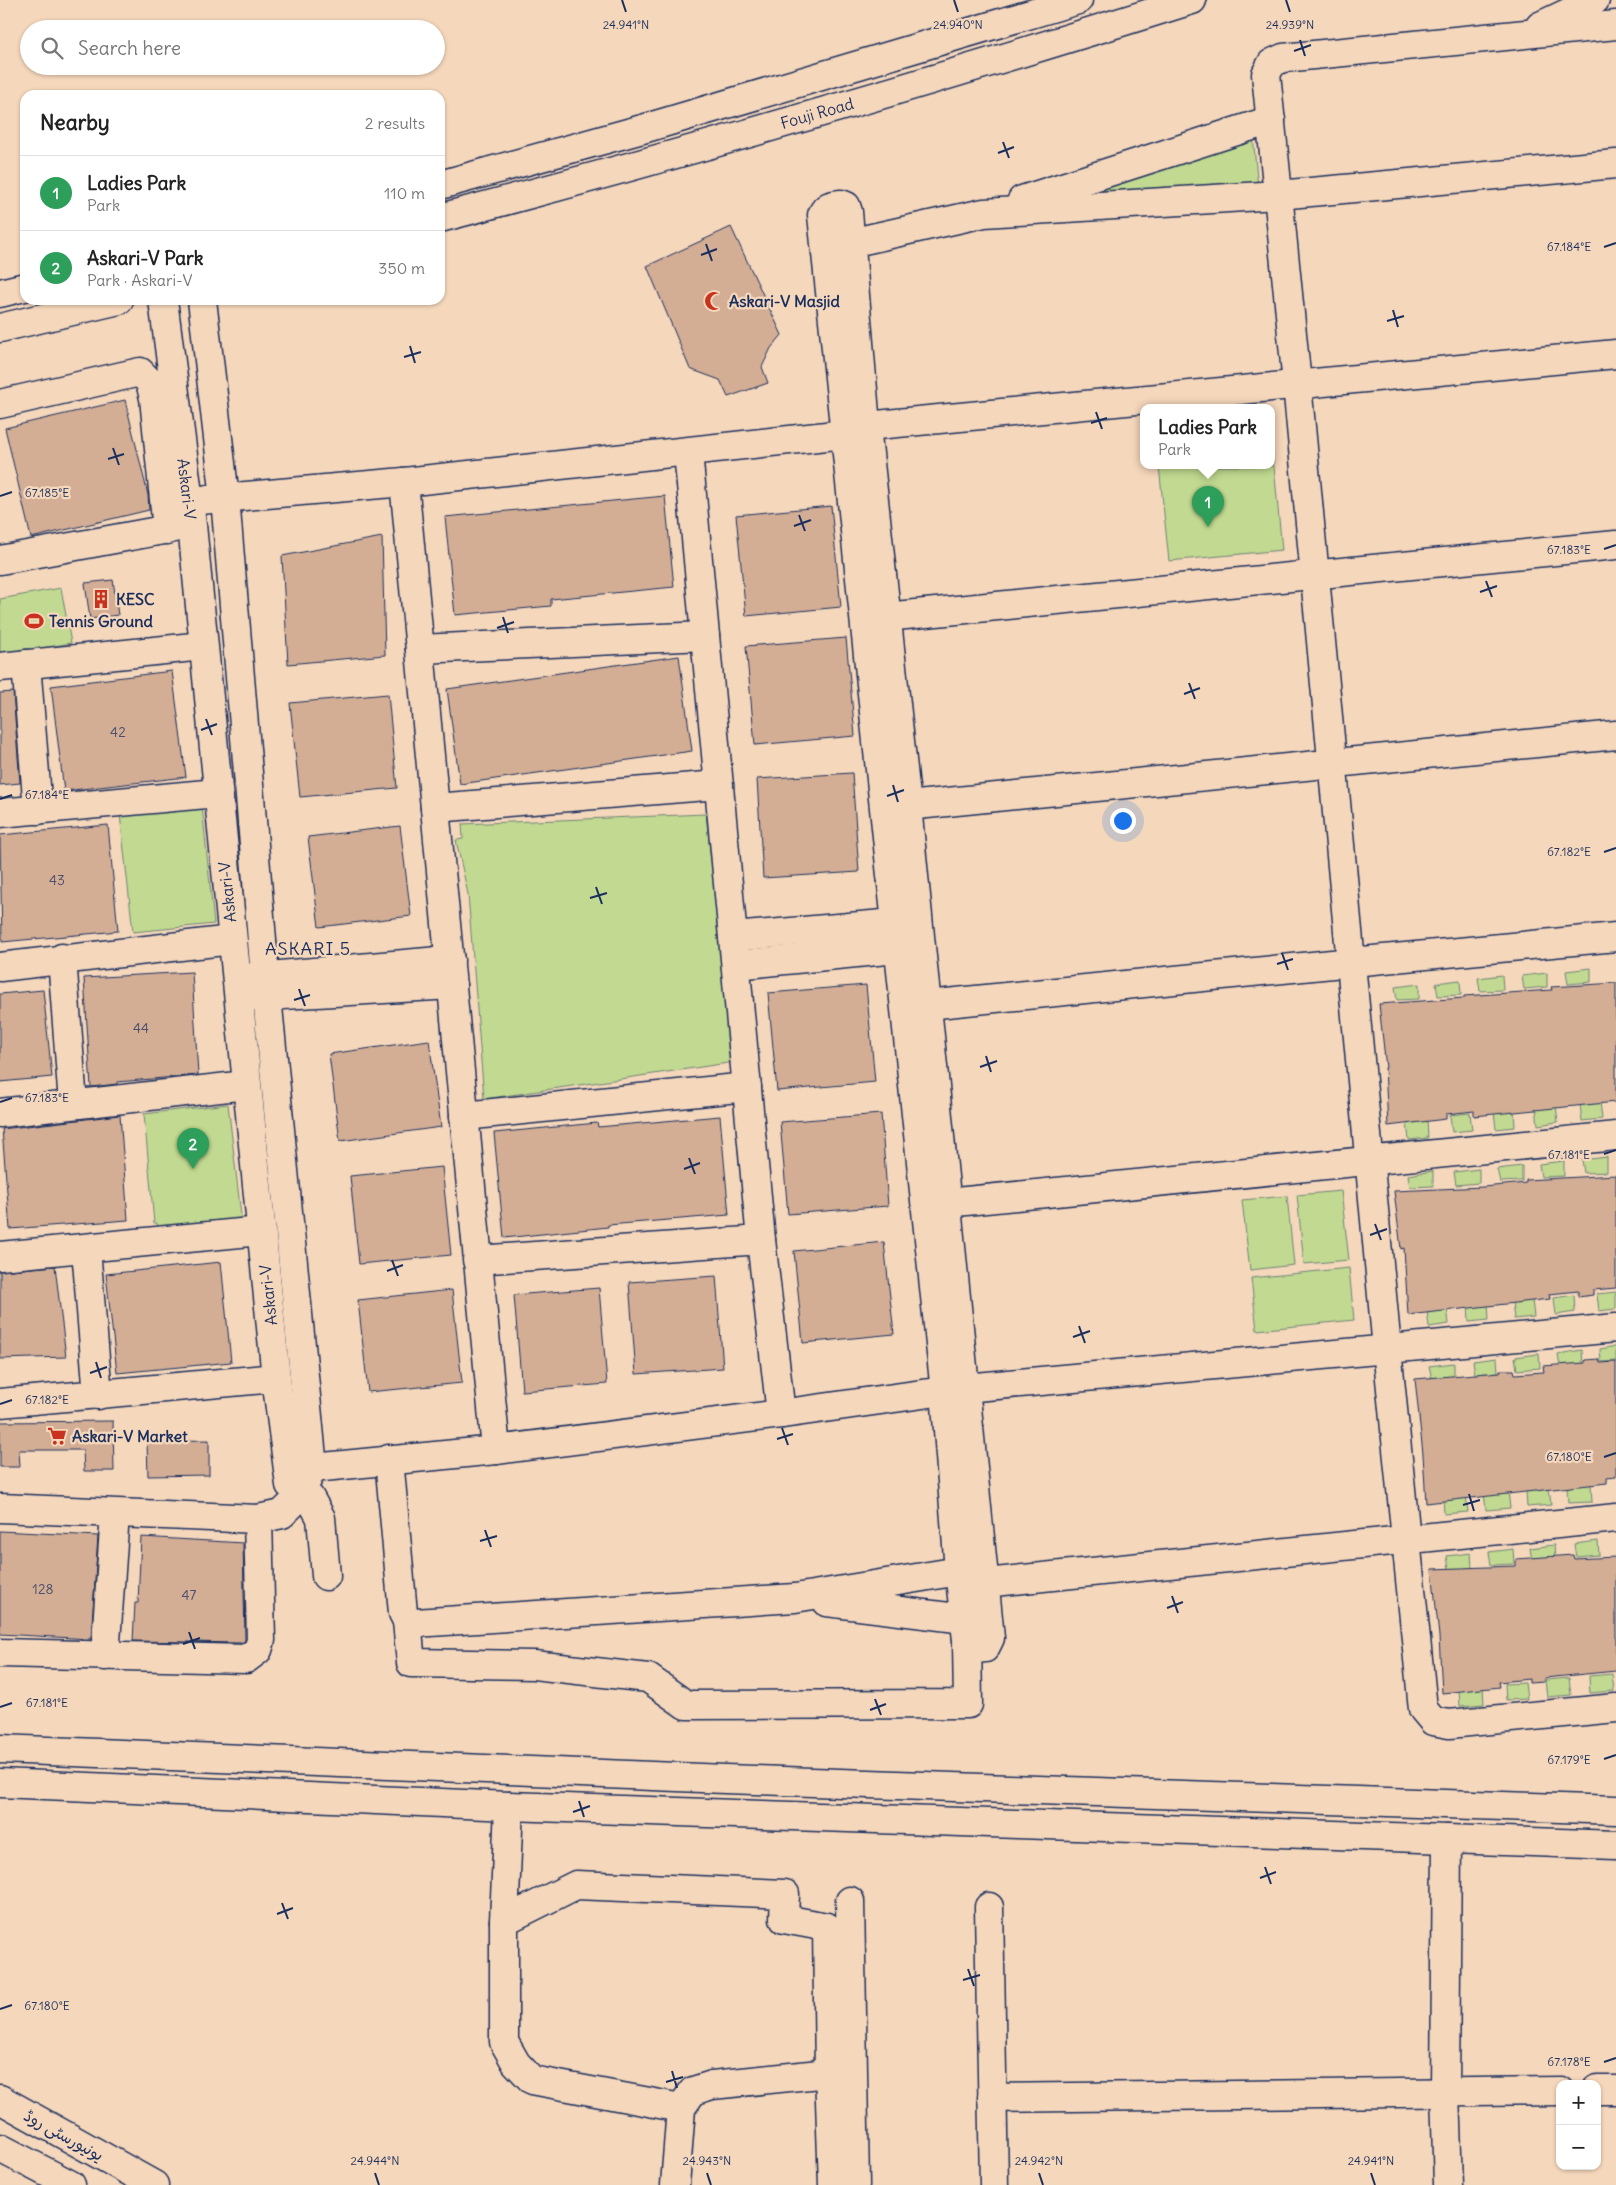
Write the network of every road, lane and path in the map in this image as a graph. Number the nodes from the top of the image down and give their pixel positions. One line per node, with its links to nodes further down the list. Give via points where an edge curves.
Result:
1 (1078, 0): 8 (main road, via 646,128)
2 (1192, 0): 11 (main road, Fouji Road, via 604,175)
3 (1595, 0): 5 (main road)
4 (1616, 25): 5 (main road)
5 (1523, 34): 6 (main road, via 1283,58 1272,63 1266,74)
6 (1271, 120): 9 (main road); 10 (main road)
7 (1616, 164): 9 (main road)
8 (445, 184)
9 (1278, 195): 10 (main road); 20 (main road)
10 (984, 213): 12 (main road)
11 (445, 217)
12 (850, 243): 22 (main road); 22 (main road, via 846,206 829,205 822,215)
13 (20, 288): 14 (main road)
14 (0, 293)
15 (98, 305): 18 (main road)
16 (164, 305): 26 (main road, Askari-V)
17 (203, 305): 25 (main road, Askari-V)
18 (0, 328)
19 (1616, 354): 20 (main road)
20 (1297, 384): 22 (main road); 29 (main road)
21 (0, 404): 26 (main road, via 140,372 150,382)
22 (855, 430): 23 (main road); 30 (main road); 43 (main road)
23 (688, 452): 24 (main road); 31 (main road)
24 (404, 482): 25 (main road); 33 (main road)
25 (224, 498): 26 (main road); 52 (main road, Askari-V)
26 (182, 519): 28 (main road); 32 (main road, Askari-V)
27 (1616, 545): 29 (main road)
28 (0, 560)
29 (1314, 575): 30 (main road); 36 (main road)
30 (885, 617): 39 (main road)
31 (705, 636): 33 (main road); 37 (main road)
32 (203, 646): 34 (main road); 38 (main road, Askari-V)
33 (420, 649): 40 (main road)
34 (13, 665): 41 (main road)
35 (1616, 735): 36 (main road)
36 (1333, 763): 39 (main road); 48 (main road)
37 (719, 785): 40 (main road); 44 (main road)
38 (217, 793): 41 (main road); 46 (main road, Askari-V)
39 (907, 806): 43 (main road)
40 (435, 808): 51 (main road)
41 (38, 810): 42 (main road)
42 (0, 813)
43 (902, 935): 44 (main road); 49 (main road); 54 (main road); 71 (main road)
44 (733, 937): 49 (main road)
45 (1616, 937): 48 (main road)
46 (232, 940): 47 (main road); 53 (main road, Askari-V)
47 (62, 958): 50 (main road); 57 (main road)
48 (1352, 962): 54 (main road); 61 (main road)
49 (736, 965): 56 (main road)
50 (0, 966)
51 (451, 973): 52 (main road); 59 (main road)
52 (266, 985): 53 (main road); 77 (main road, Askari-V)
53 (238, 989): 55 (main road, Askari-V)
54 (926, 1005): 62 (main road)
55 (246, 1085): 57 (main road); 63 (main road, Askari-V)
56 (747, 1087): 59 (main road); 64 (main road)
57 (73, 1104): 58 (main road)
58 (0, 1113)
59 (464, 1116): 67 (main road)
60 (1616, 1136): 61 (main road)
61 (1370, 1160): 62 (main road); 69 (main road)
62 (946, 1203): 71 (main road)
63 (261, 1231): 65 (main road); 70 (main road, Askari-V)
64 (761, 1240): 67 (main road); 74 (main road)
65 (86, 1248): 66 (main road); 72 (main road)
66 (0, 1256)
67 (478, 1260): 75 (main road)
68 (1616, 1328): 69 (main road)
69 (1387, 1349): 71 (main road); 82 (main road)
70 (276, 1378): 72 (main road); 77 (main road, Askari-V)
71 (955, 1390): 74 (main road); 83 (main road); 85 (main road)
72 (98, 1395): 73 (main road)
73 (0, 1403)
74 (781, 1414): 75 (main road)
75 (496, 1450): 76 (main road)
76 (389, 1459): 77 (main road); 87 (main road, via 403,1613)
77 (303, 1486): 81 (main road, via 282,1514); 84 (main road, via 321,1518)
78 (0, 1508): 79 (main road)
79 (116, 1514): 81 (main road); 90 (main road)
80 (1616, 1518): 82 (main road)
81 (258, 1519): 90 (main road, via 261,1640 258,1650 246,1660)
82 (1406, 1540): 85 (main road); 91 (main road, via 1424,1709 1433,1721 1449,1724)
83 (959, 1571): 86 (main road); 88 (main road)
84 (326, 1576)
85 (984, 1583): 88 (main road, via 989,1644 985,1648 970,1646)
86 (795, 1598): 87 (main road); 88 (main road)
87 (407, 1621): 88 (main road, via 411,1663 534,1665 648,1678 686,1705 968,1704)
88 (966, 1630)
89 (0, 1653): 90 (main road)
90 (105, 1656)
91 (1616, 1708)
92 (0, 1749): 95 (main road, via 725,1779)
93 (0, 1783): 94 (main road)
94 (509, 1806): 96 (main road); 100 (main road)
95 (1616, 1810)
96 (1447, 1839): 97 (main road); 105 (main road)
97 (1616, 1845)
98 (850, 1901): 114 (main road)
99 (989, 1906): 106 (main road)
100 (504, 1921): 101 (main road, via 576,1885 786,1894 784,1919 827,1926); 108 (main road, via 504,2042 516,2063 532,2080)
101 (829, 2073): 108 (main road, via 712,2085 693,2091); 113 (main road)
102 (1601, 2090): 103 (main road)
103 (1616, 2090)
104 (1556, 2091): 105 (main road)
105 (1445, 2092): 106 (main road); 116 (main road)
106 (992, 2098): 115 (main road)
107 (0, 2099): 111 (main road, یونیورسٹی روڈ)
108 (681, 2108): 112 (main road)
109 (0, 2148): 110 (main road)
110 (71, 2185)
111 (154, 2185)
112 (674, 2185)
113 (833, 2185)
114 (855, 2185)
115 (994, 2185)
116 (1448, 2185)

